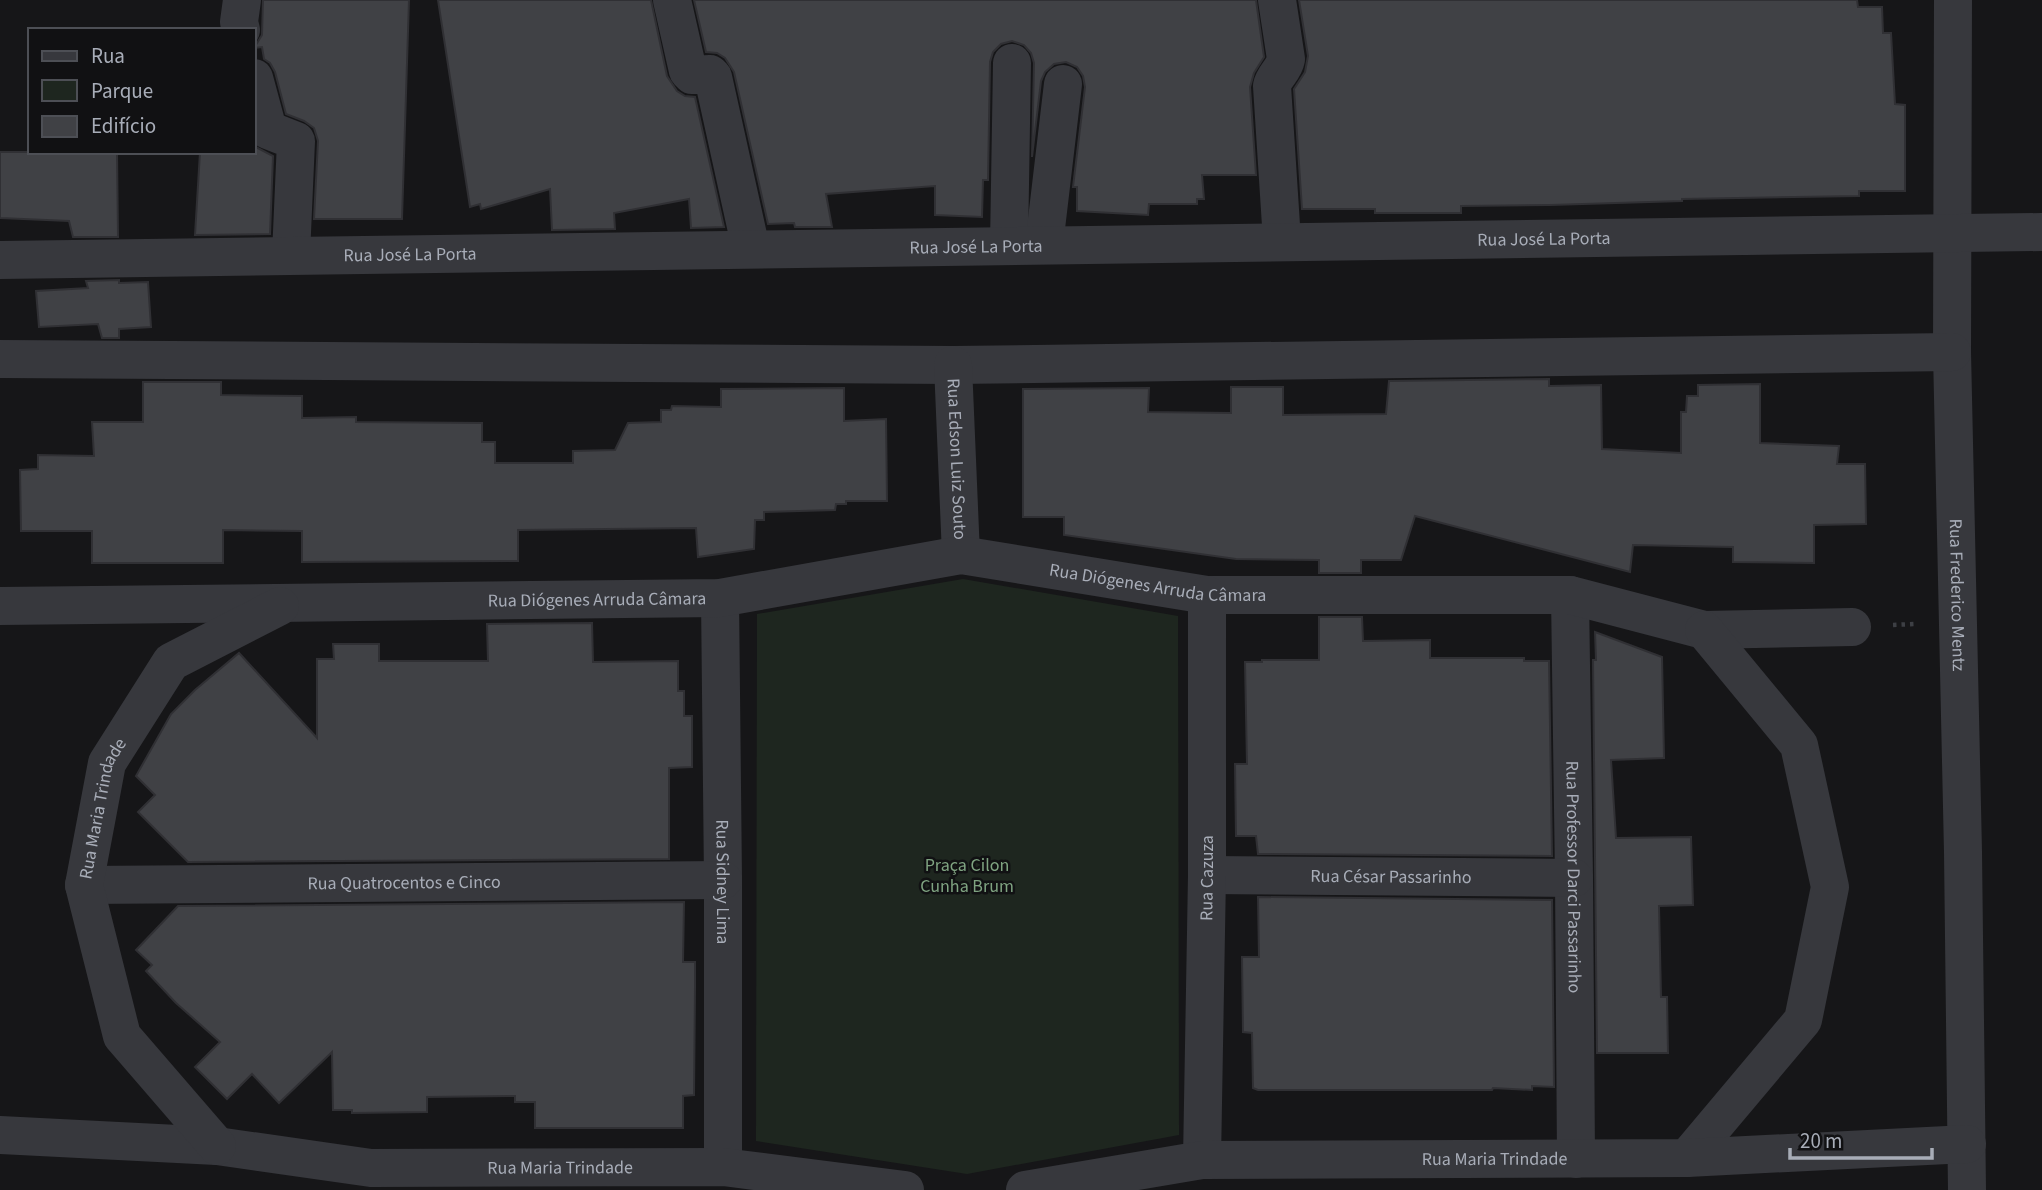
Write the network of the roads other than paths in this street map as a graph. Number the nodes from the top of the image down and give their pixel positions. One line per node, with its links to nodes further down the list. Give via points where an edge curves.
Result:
1 (242, 0): 5 (street)
2 (672, 0): 13 (street, via 690,74 713,76)
3 (1277, 0): 11 (street, via 1286,60 1272,86)
4 (1953, 0): 9 (street, Rua Frederico Mentz)
5 (240, 28)
6 (1012, 63): 12 (street)
7 (1063, 84): 12 (street)
8 (256, 85): 14 (street, via 268,130 296,141)
9 (1954, 232): 10 (street, Rua José La Porta); 11 (street, Rua José La Porta); 16 (street, Rua Frederico Mentz)
10 (2042, 232)
11 (1282, 241): 12 (street, Rua José La Porta)
12 (1026, 245): 13 (street, Rua José La Porta)
13 (751, 248): 14 (street, Rua José La Porta)
14 (291, 255): 15 (street, Rua José La Porta)
15 (0, 260)
16 (1952, 352): 18 (street); 32 (street, Rua Frederico Mentz)
17 (0, 359): 18 (street)
18 (953, 365): 19 (street, Rua Edson Luiz Souto)
19 (961, 555): 20 (street, Rua Diógenes Arruda Câmara); 22 (street, Rua Diógenes Arruda Câmara)
20 (1207, 595): 21 (street, Rua Diógenes Arruda Câmara); 27 (street, Rua Cazuza)
21 (1570, 595): 26 (street, Rua Diógenes Arruda Câmara); 28 (street, Rua Professor Darci Passarinho)
22 (720, 598): 23 (street, Rua Diógenes Arruda Câmara); 29 (street, Rua Sidney Lima)
23 (286, 603): 24 (street, Rua Diógenes Arruda Câmara); 30 (street, Rua Maria Trindade, via 171,662 107,763)
24 (0, 606)
25 (1852, 627): 26 (street, Rua Diógenes Arruda Câmara)
26 (1704, 630): 34 (street, via 1799,745 1830,887 1803,1020)
27 (1207, 875): 28 (street, Rua César Passarinho); 36 (street, Rua Cazuza)
28 (1574, 878): 35 (street, Rua Professor Darci Passarinho)
29 (723, 880): 30 (street, Rua Quatrocentos e Cinco); 37 (street, Rua Sidney Lima)
30 (84, 885): 33 (street, Rua Maria Trindade, via 122,1036)
31 (0, 1135): 33 (street, Rua Maria Trindade)
32 (1967, 1144): 34 (street, Rua Maria Trindade); 40 (street, Rua Frederico Mentz)
33 (217, 1146): 37 (street, Rua Maria Trindade, via 371,1168)
34 (1687, 1158): 35 (street, Rua Maria Trindade)
35 (1576, 1159): 36 (street, Rua Maria Trindade)
36 (1202, 1160): 39 (street, Rua Maria Trindade)
37 (723, 1167): 38 (street, Rua Maria Trindade)
38 (905, 1190)
39 (1025, 1190)
40 (1968, 1190)

